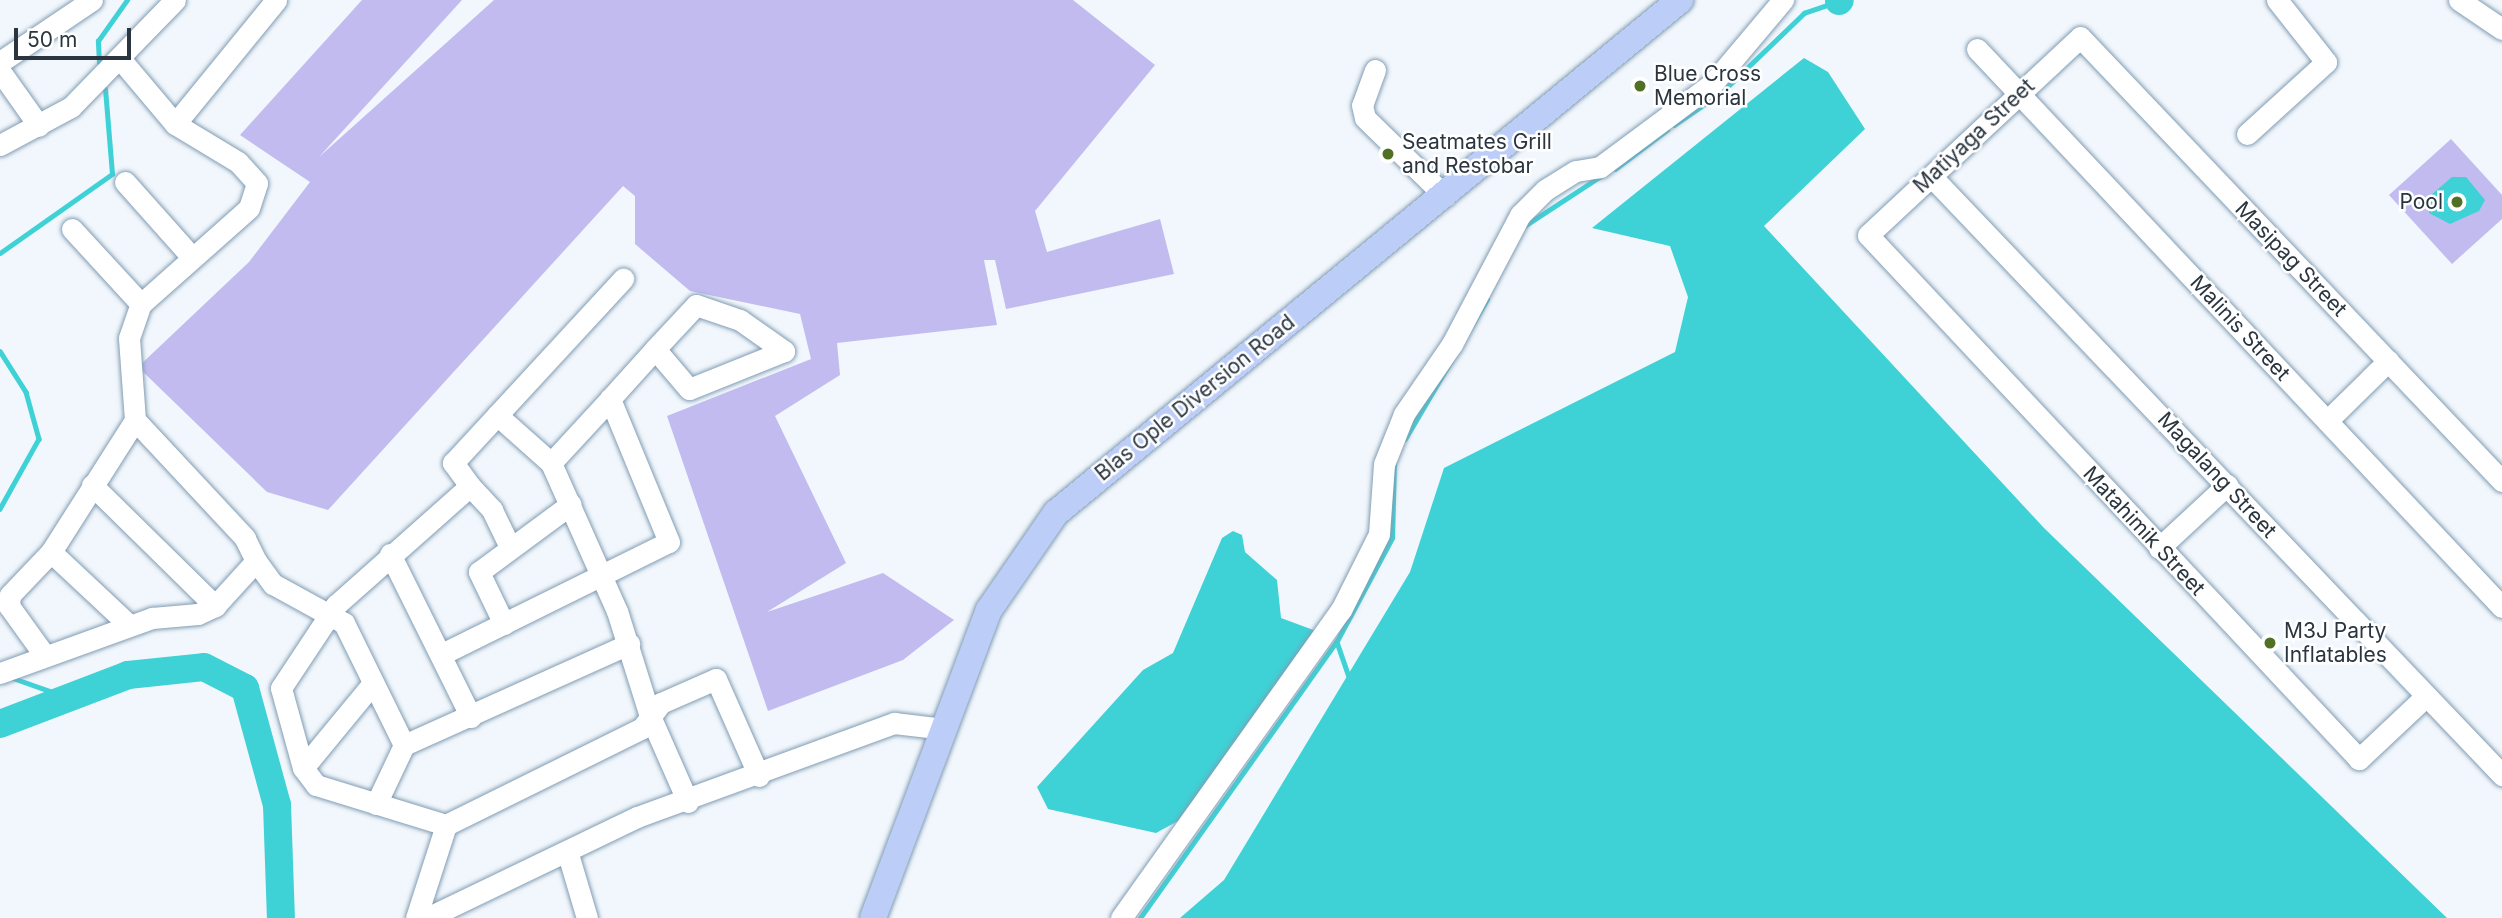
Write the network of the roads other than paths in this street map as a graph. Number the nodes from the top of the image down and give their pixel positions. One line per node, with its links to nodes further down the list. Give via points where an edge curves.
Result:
1 (92, 0): 12 (street)
2 (176, 0): 11 (street)
3 (276, 0): 16 (street)
4 (1680, 0): 22 (main road, Blas Ople Diversion Road)
5 (1783, 0): 72 (street, via 1713,83 1600,167 1576,171 1545,190 1520,215 1452,344 1404,414 1384,464 1380,534 1341,610)
6 (2277, 0): 18 (street, via 2326,62)
7 (2459, 0): 8 (street)
8 (2502, 29)
9 (2080, 37): 15 (street, Matiyaga Street); 29 (street, Masipag Street)
10 (1977, 49): 15 (street, Malinis Street)
11 (122, 61): 16 (street); 17 (street, via 71,107)
12 (0, 62)
13 (1375, 70): 22 (street, via 1362,105 1366,118)
14 (0, 71): 17 (street)
15 (2019, 94): 20 (street, Matiyaga Street); 33 (street, Malinis Street)
16 (175, 124): 25 (street, via 238,162 257,183 248,208)
17 (39, 126): 19 (street)
18 (2247, 134)
19 (0, 145)
20 (1931, 176): 24 (street, Matiyaga Street); 37 (street, Magalang Street)
21 (125, 182): 25 (street)
22 (1445, 196): 59 (main road, Blas Ople Diversion Road, via 1056,513 989,610)
23 (72, 229): 27 (street)
24 (1868, 234): 41 (street, Matahimik Street)
25 (191, 256): 27 (street)
26 (623, 279): 31 (street)
27 (141, 304): 32 (street, via 129,338)
28 (655, 349): 28 (street, via 696,305 740,320 784,351 689,389); 30 (street)
29 (2388, 361): 33 (street); 35 (street, Masipag Street)
30 (610, 399): 34 (street); 45 (street, via 669,542)
31 (497, 415): 34 (street); 38 (street, via 453,463)
32 (135, 420): 36 (street); 44 (street, via 245,537)
33 (2327, 421): 47 (street, Malinis Street)
34 (551, 463): 39 (street)
35 (2502, 481)
36 (92, 485): 42 (street); 46 (street)
37 (2227, 485): 41 (street); 56 (street, Magalang Street)
38 (470, 486): 40 (street, via 492,510); 43 (street)
39 (571, 503): 40 (street); 45 (street)
40 (510, 547): 49 (street, via 479,572)
41 (2160, 548): 56 (street, Matahimik Street, via 2359,760)
42 (51, 552): 50 (street); 53 (street, via 10,594 9,606)
43 (390, 554): 48 (street); 52 (street)
44 (256, 561): 46 (street); 48 (street, via 282,589)
45 (600, 575): 49 (street); 51 (street)
46 (215, 606): 50 (street)
47 (2502, 607)
48 (334, 613): 55 (street); 61 (street, via 281,688)
49 (504, 624): 52 (street)
50 (128, 625): 53 (street)
51 (629, 644): 57 (street); 58 (street)
52 (442, 654): 58 (street)
53 (46, 656): 54 (street)
54 (0, 673)
55 (373, 683): 60 (street); 61 (street)
56 (2425, 697): 62 (street, Magalang Street)
57 (650, 716): 63 (street, via 661,704 716,680); 64 (street); 66 (street, via 642,728)
58 (471, 717): 60 (street)
59 (944, 730): 63 (street, via 894,723); 71 (main road, Blas Ople Diversion Road)
60 (404, 745): 65 (street)
61 (303, 768): 65 (street, via 316,785)
62 (2502, 775)
63 (759, 776): 64 (street)
64 (688, 802): 67 (street, via 637,817)
65 (376, 804): 66 (street)
66 (446, 825): 68 (street)
67 (568, 854): 69 (street); 70 (street)
68 (416, 918)
69 (427, 918)
70 (587, 918)
71 (873, 918)
72 (1121, 918)

